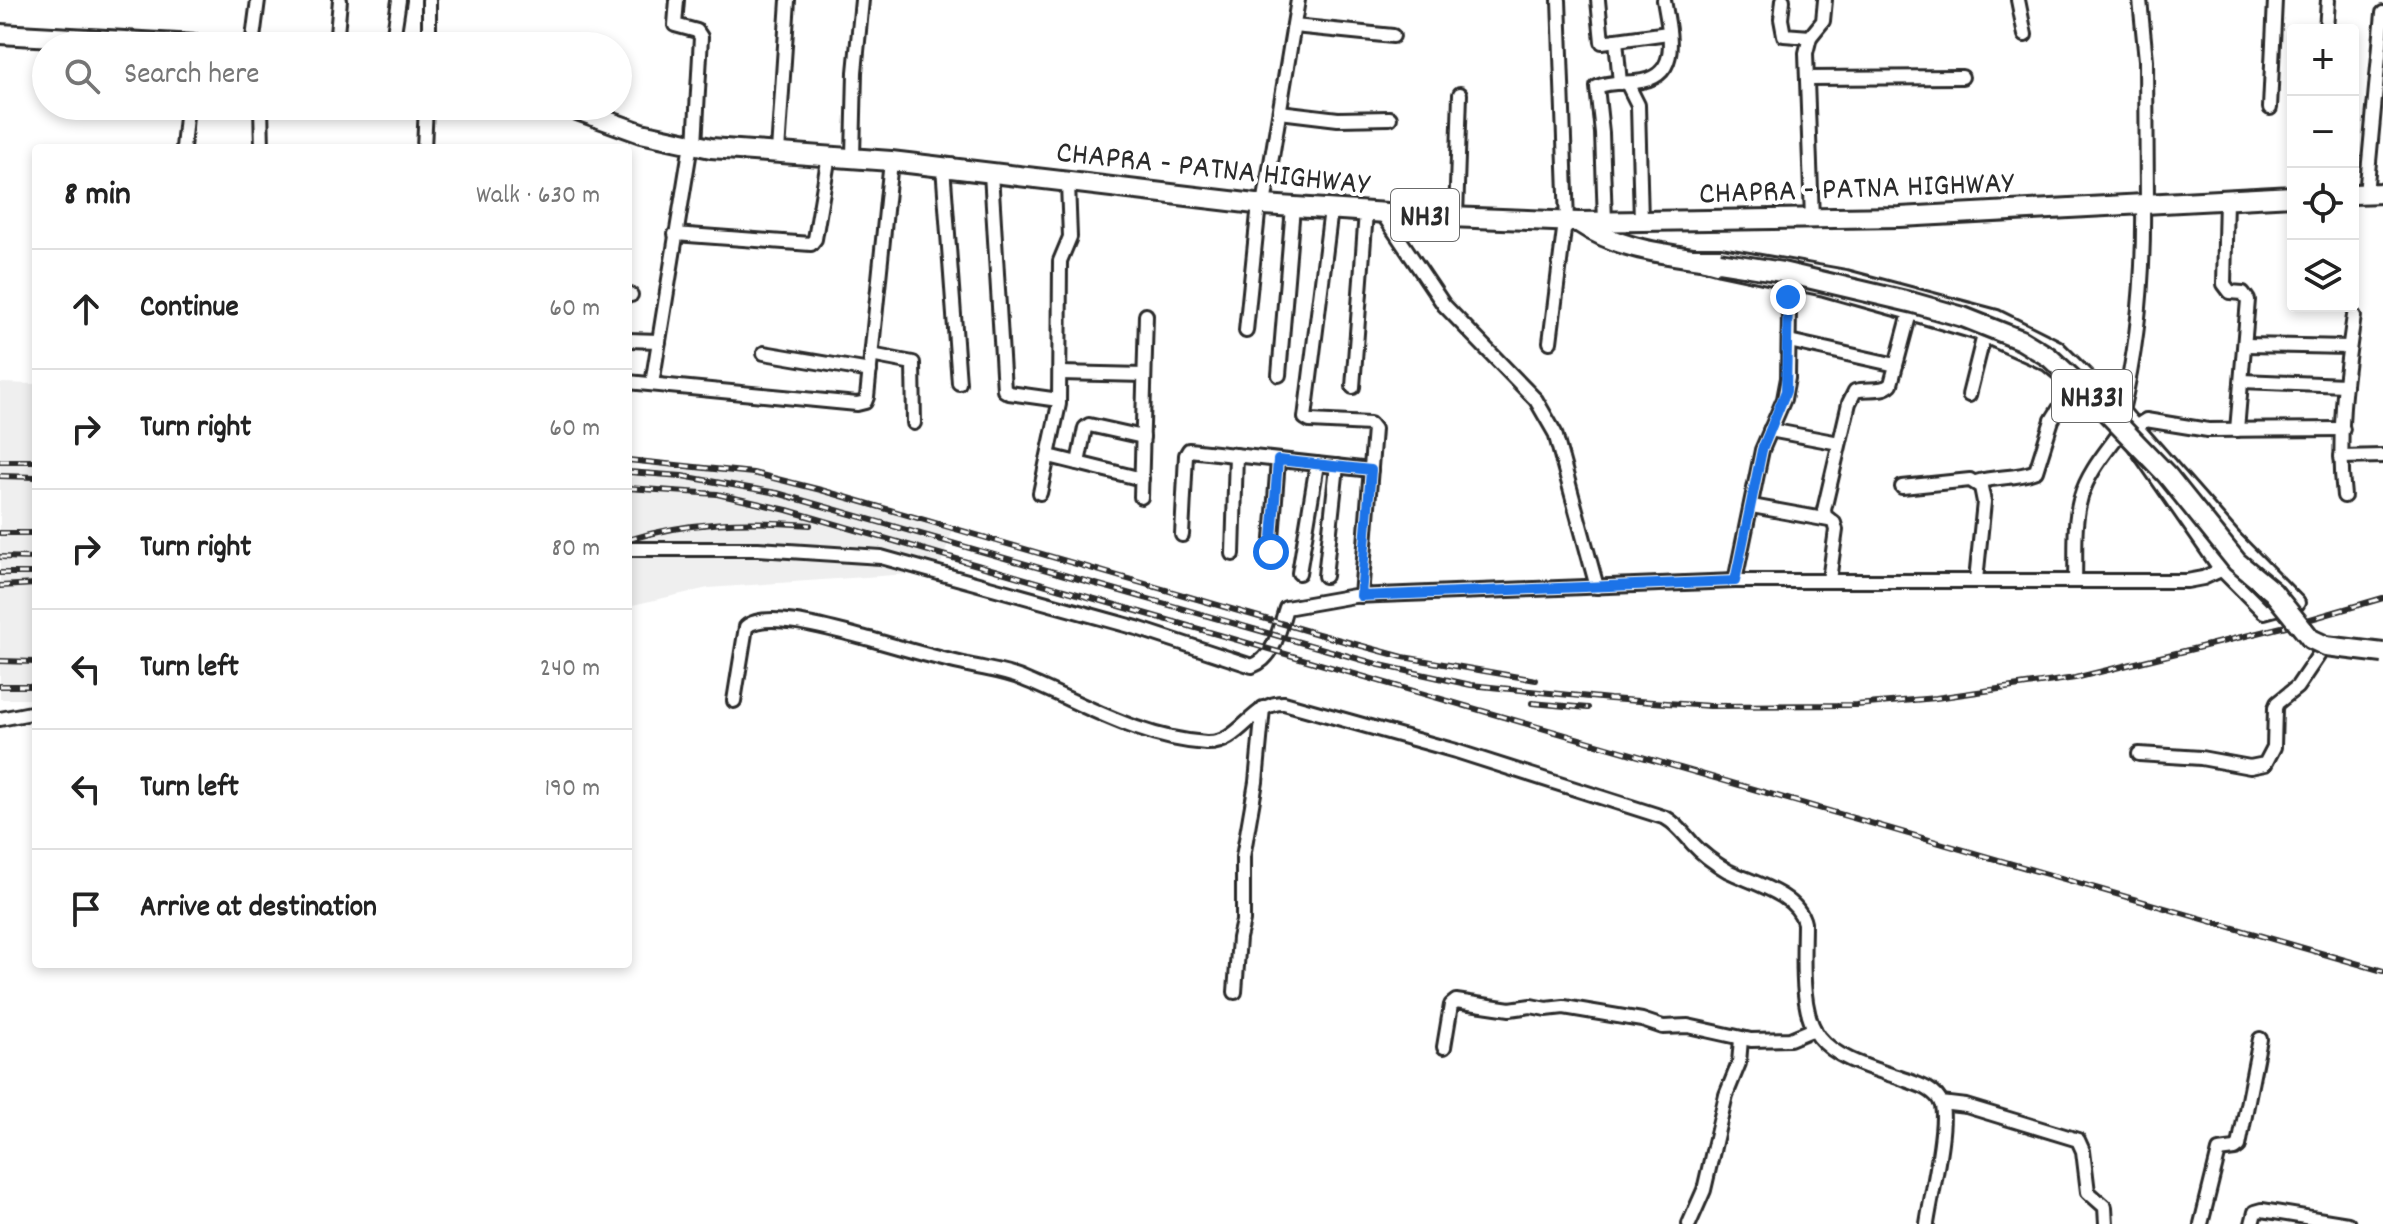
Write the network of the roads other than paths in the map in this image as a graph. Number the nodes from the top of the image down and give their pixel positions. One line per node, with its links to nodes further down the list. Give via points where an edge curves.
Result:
1 (258, 0): 21 (street)
2 (340, 0): 22 (street)
3 (399, 0): 23 (street)
4 (429, 0): 24 (street)
5 (677, 0): 46 (street, via 675,25 701,37)
6 (788, 0): 47 (street)
7 (862, 0): 49 (street)
8 (1298, 0): 20 (street)
9 (1559, 0): 64 (street)
10 (1598, 0): 31 (street, via 1600,40)
11 (1664, 0): 25 (street)
12 (1783, 0): 30 (street, via 1784,35)
13 (1825, 0): 30 (street, via 1823,21)
14 (2018, 0): 27 (street)
15 (2140, 0): 57 (street, via 2146,70)
16 (2275, 0): 36 (street)
17 (2328, 0): 19 (street)
18 (2383, 13): 54 (street)
19 (2326, 24)
20 (1294, 26): 29 (street); 37 (street)
21 (254, 32)
22 (337, 32)
23 (394, 32)
24 (429, 32)
25 (1668, 33): 31 (street); 34 (street, via 1669,57 1663,72 1653,79)
26 (0, 34): 28 (highway)
27 (2025, 35)
28 (32, 36)
29 (1393, 36)
30 (1810, 37): 33 (street)
31 (1616, 40): 34 (street)
32 (1962, 77): 33 (street)
33 (1807, 78): 63 (street)
34 (1624, 83): 65 (street, via 1596,89); 66 (street, via 1638,105)
35 (1460, 94): 62 (street)
36 (2270, 108)
37 (1280, 112): 38 (street); 58 (street)
38 (1390, 118)
39 (186, 120): 43 (street)
40 (261, 120): 44 (street)
41 (425, 120): 45 (street)
42 (605, 120): 46 (highway, CHAPRA - PATNA HIGHWAY / NH31)
43 (183, 144)
44 (262, 144)
45 (424, 144)
46 (693, 144): 47 (highway, CHAPRA - PATNA HIGHWAY / NH31); 67 (street)
47 (778, 152): 48 (highway, CHAPRA - PATNA HIGHWAY / NH31)
48 (829, 155): 49 (highway, CHAPRA - PATNA HIGHWAY / NH31); 67 (street, via 811,244)
49 (853, 157): 50 (highway, CHAPRA - PATNA HIGHWAY / NH31)
50 (891, 161): 51 (highway, CHAPRA - PATNA HIGHWAY / NH31); 82 (street)
51 (943, 166): 52 (highway, CHAPRA - PATNA HIGHWAY / NH31); 90 (street)
52 (991, 173): 53 (highway, CHAPRA - PATNA HIGHWAY / NH31); 96 (street, via 1003,388)
53 (1068, 183): 58 (highway, CHAPRA - PATNA HIGHWAY / NH31); 85 (street, via 1070,237 1060,261)
54 (2367, 194)
55 (2287, 196): 56 (highway, CHAPRA - PATNA HIGHWAY / NH31)
56 (2226, 199): 57 (highway, CHAPRA - PATNA HIGHWAY / NH31); 79 (street, via 2224,284 2230,292 2247,296)
57 (2145, 202): 63 (highway, CHAPRA - PATNA HIGHWAY / NH31, via 1953,216); 97 (street, via 2138,333)
58 (1262, 204): 59 (highway, CHAPRA - PATNA HIGHWAY / NH31); 73 (street)
59 (1293, 207): 60 (highway, CHAPRA - PATNA HIGHWAY / NH31); 87 (street)
60 (1331, 209): 61 (highway, CHAPRA - PATNA HIGHWAY / NH31); 113 (street, via 1305,418 1372,425)
61 (1374, 212): 62 (highway, CHAPRA - PATNA HIGHWAY / NH31); 94 (street); 133 (street, via 1444,305 1547,416)
62 (1456, 217): 64 (highway, CHAPRA - PATNA HIGHWAY / NH31)
63 (1812, 219): 66 (highway, CHAPRA - PATNA HIGHWAY / NH31)
64 (1570, 222): 65 (highway, CHAPRA - PATNA HIGHWAY / NH31); 68 (highway, NH331, via 1626,246); 78 (street)
65 (1605, 222): 66 (highway, CHAPRA - PATNA HIGHWAY / NH31)
66 (1641, 222)
67 (675, 234): 76 (street)
68 (1675, 255): 69 (street); 97 (street, via 1721,255 1831,274 1997,317 2057,347); 137 (highway, NH331, bridge, via 1906,300 2031,346 2087,392 2167,475 2237,562 2282,601 2311,639 2326,646)
69 (1785, 280): 70 (street); 77 (street)
70 (1910, 313): 74 (street); 83 (street)
71 (1146, 315): 86 (street)
72 (2354, 316): 80 (street)
73 (1246, 331)
74 (1984, 335): 92 (street, via 2047,364); 95 (street)
75 (632, 340): 76 (street)
76 (659, 341): 91 (street)
77 (1789, 341): 83 (street); 101 (street, via 1786,391)
78 (1550, 342)
79 (2245, 345): 80 (street); 88 (street)
80 (2349, 347): 93 (street)
81 (764, 353): 84 (street)
82 (871, 355): 84 (street); 98 (street, via 913,363)
83 (1896, 365): 104 (street, via 1889,387 1864,388 1852,395)
84 (870, 371): 91 (street, via 867,400 857,404)
85 (1060, 373): 86 (street); 96 (street)
86 (1144, 375): 103 (street)
87 (1279, 375)
88 (2242, 381): 93 (street); 102 (street)
89 (632, 382): 91 (street)
90 (959, 383)
91 (652, 384)
92 (2074, 385): 99 (street); 115 (street, via 2052,420 2036,471)
93 (2345, 385): 100 (street)
94 (1353, 387)
95 (1969, 395)
96 (1059, 400): 106 (street)
97 (2122, 411): 99 (street)
98 (914, 423)
99 (2128, 429): 102 (street, via 2153,420); 126 (street); 131 (street, via 2081,494); 135 (street, via 2298,603)
100 (2343, 429): 102 (street); 108 (street)
101 (1770, 430): 104 (street); 120 (street)
102 (2237, 430)
103 (1143, 437): 110 (street, via 1089,425); 114 (street)
104 (1839, 443): 121 (street, via 1824,510)
105 (1236, 455): 109 (street); 122 (street, via 1187,452); 125 (street)
106 (1049, 456): 110 (street); 117 (street)
107 (2383, 456): 108 (street)
108 (2341, 457): 118 (street)
109 (1278, 460): 111 (street); 124 (street)
110 (1078, 463): 114 (street)
111 (1317, 464): 112 (street); 127 (street)
112 (1337, 466): 113 (street); 128 (street)
113 (1371, 470): 134 (street)
114 (1142, 479): 119 (street)
115 (1976, 482): 116 (street); 130 (street, via 1984,502)
116 (1902, 487)
117 (1040, 493)
118 (2344, 496)
119 (1141, 497)
120 (1752, 506): 121 (street); 132 (street)
121 (1829, 520): 129 (street, via 1836,530)
122 (1182, 535)
123 (632, 549): 134 (street, via 758,549 881,557 1137,628 1247,666 1261,662 1272,649 1286,608)
124 (1271, 552)
125 (1233, 554)
126 (2223, 569): 131 (street, via 2187,581); 135 (street, via 2264,612)
127 (1299, 573)
128 (1325, 576)
129 (1829, 580): 130 (street); 132 (street)
130 (1976, 580): 131 (street)
131 (2075, 580)
132 (1735, 581): 133 (street)
133 (1597, 587): 134 (street)
134 (1361, 596)
135 (2298, 609): 136 (street, via 2286,620); 137 (street, via 2327,642)
136 (2320, 653): 137 (street, via 2347,658); 142 (street, via 2297,687 2277,703 2274,747 2265,764 2250,767)
137 (2383, 653)
138 (734, 701): 139 (street, via 746,627 765,621 834,629 1006,673 1097,713 1204,743 1237,732)
139 (1263, 708): 143 (street, via 1243,857); 144 (street, via 1290,704 1549,779 1674,822 1710,859 1799,910)
140 (32, 713): 141 (street)
141 (0, 719)
142 (2139, 754)
143 (1235, 992)
144 (1814, 1029): 145 (street, via 1790,1039); 148 (street, via 1838,1052 1922,1086)
145 (1741, 1039): 147 (street, via 1564,1007 1510,1009 1456,1001); 149 (street, via 1704,1190)
146 (2260, 1039): 152 (street, via 2239,1146 2219,1151)
147 (1444, 1047)
148 (1941, 1103): 150 (street, via 1943,1124); 151 (street, via 2078,1140 2088,1192 2105,1207)
149 (1689, 1224)
150 (1927, 1224)
151 (2106, 1224)
152 (2201, 1224)
153 (2252, 1224): 154 (street, via 2255,1212 2262,1210)
154 (2348, 1224)

